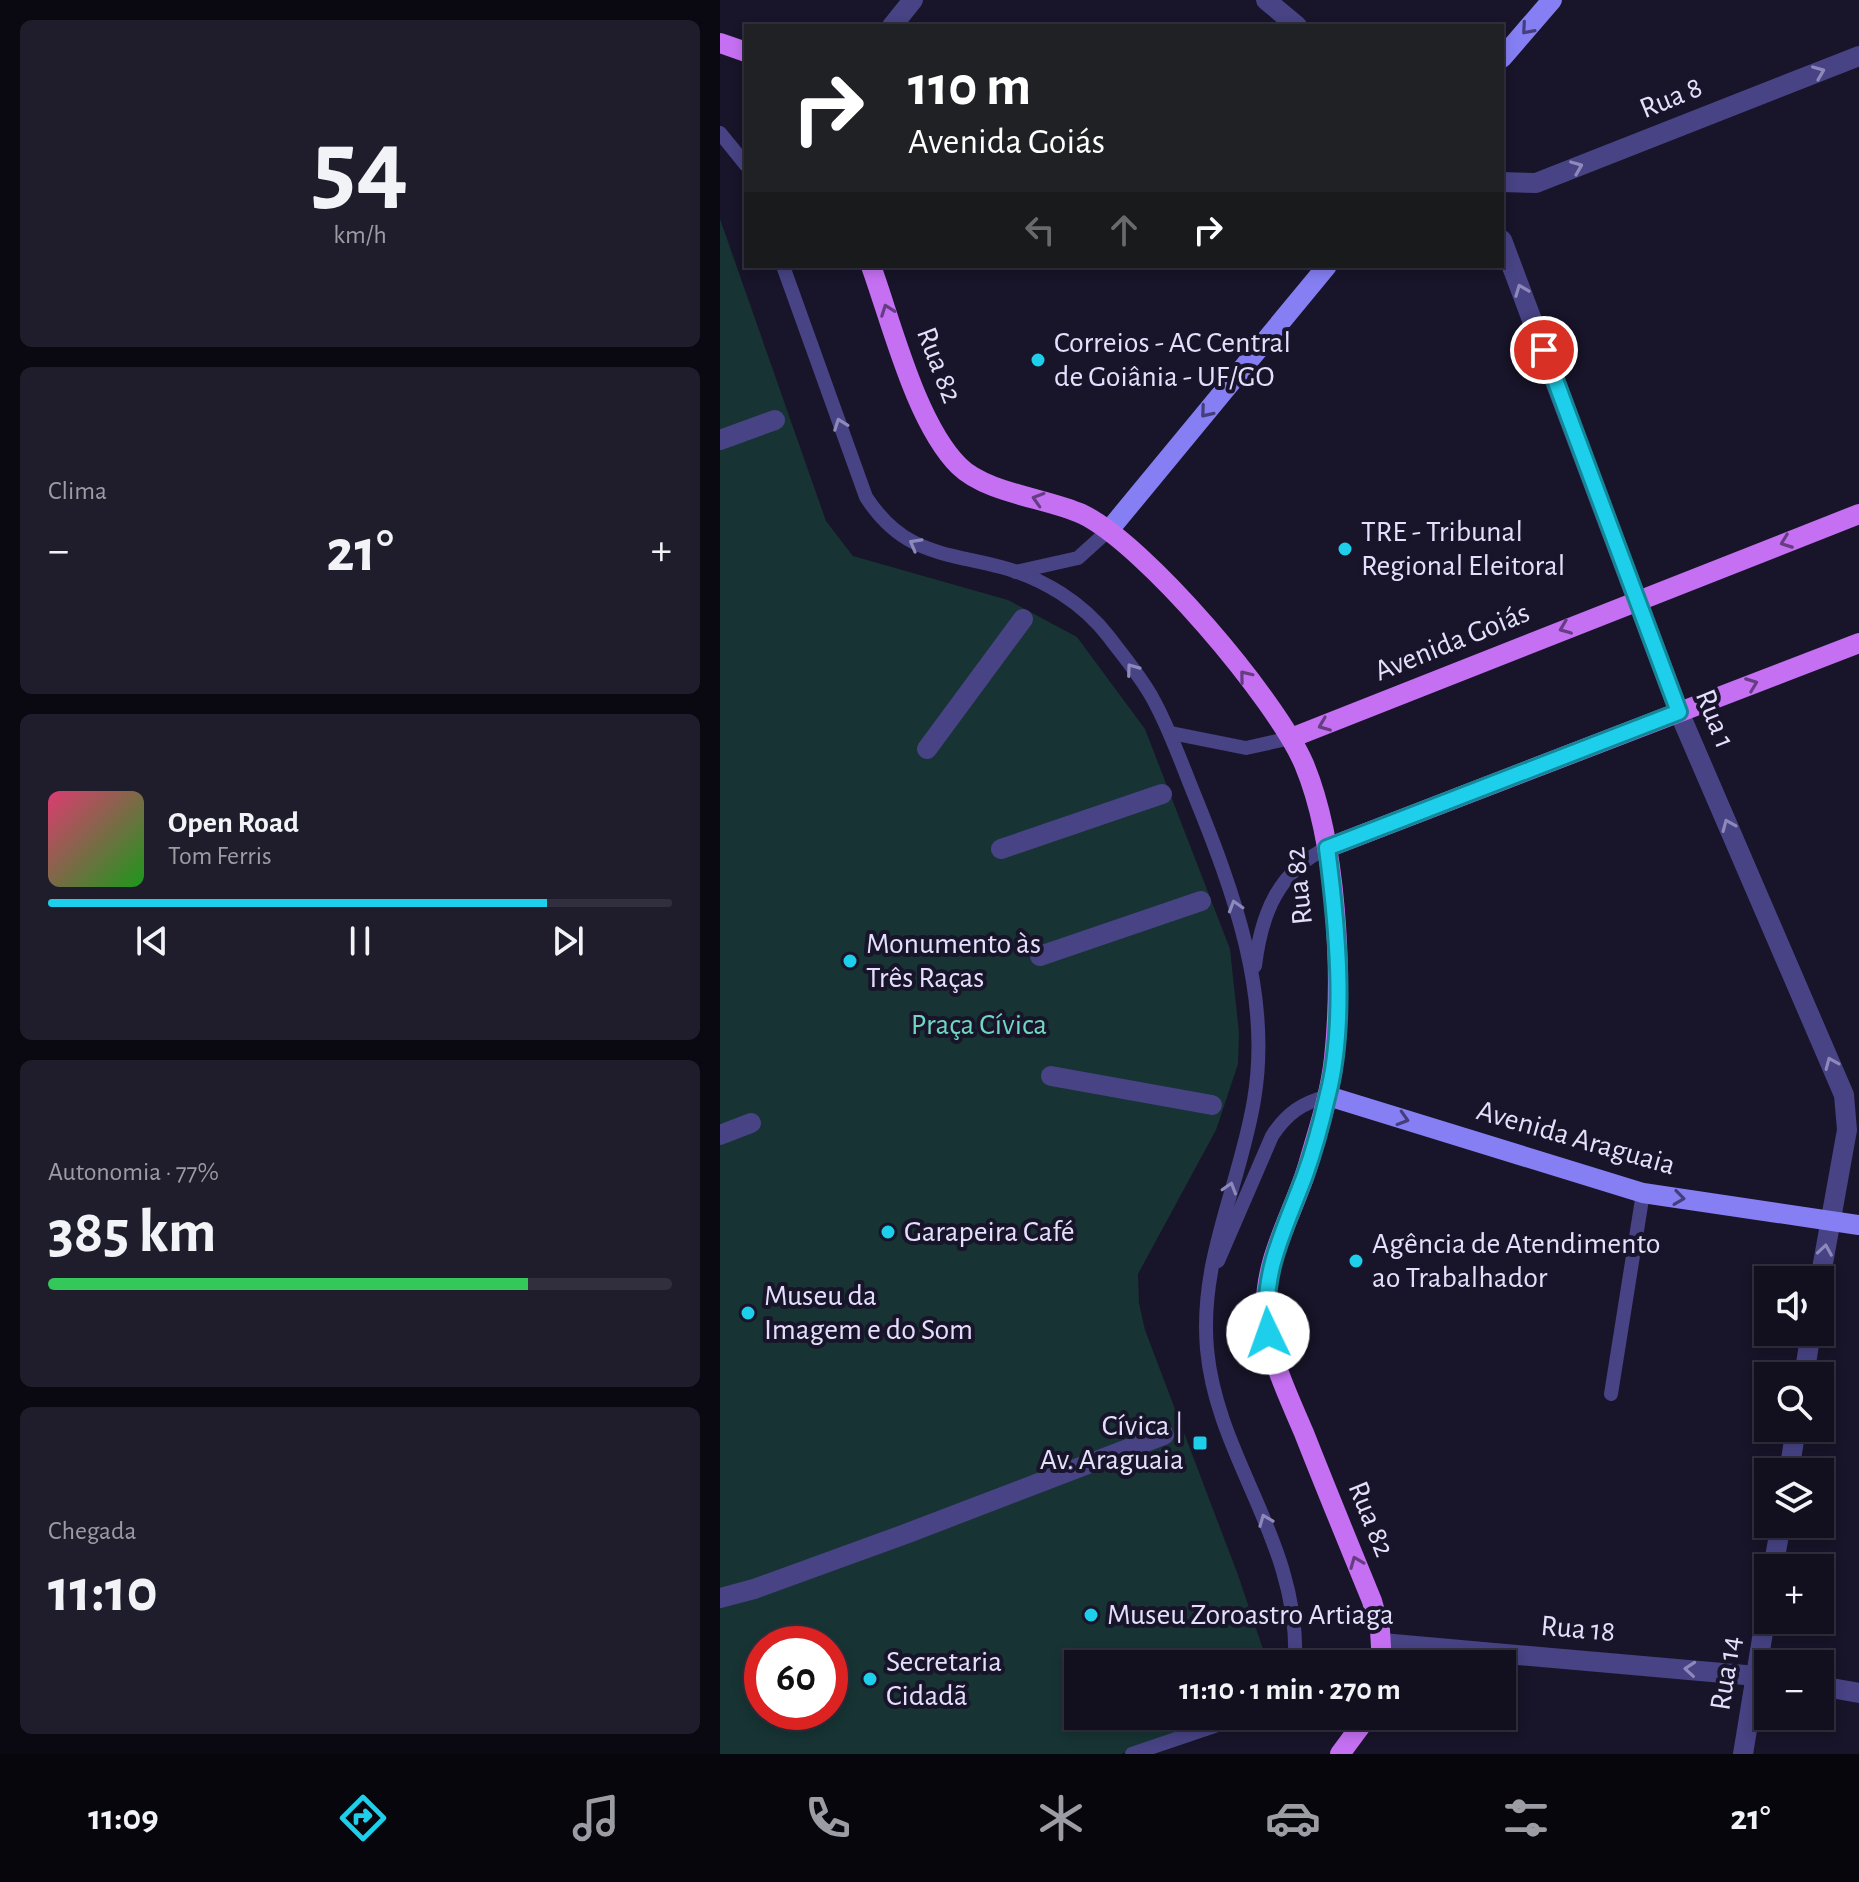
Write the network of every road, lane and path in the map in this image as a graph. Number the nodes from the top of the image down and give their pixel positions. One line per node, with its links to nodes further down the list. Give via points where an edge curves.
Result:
1 (913, 0): 4 (street)
2 (1266, 0): 5 (street)
3 (1552, 0): 8 (main road, one-way to 8)
4 (894, 24)
5 (1295, 24)
6 (720, 43): 7 (main road)
7 (744, 51)
8 (1504, 56)
9 (1859, 56): 12 (street, Rua 8, one-way to 9, via 1536,183)
10 (720, 133): 11 (lane)
11 (744, 163)
12 (1504, 182)
13 (1504, 245): 22 (street, Rua 1, one-way to 13)
14 (784, 268): 21 (lane, Rua 82, one-way to 14, via 926,550 895,531 874,509)
15 (872, 268): 20 (main road, Rua 82, one-way to 15, via 1062,506 982,481 959,466 927,418)
16 (1325, 268): 20 (main road, one-way to 20)
17 (775, 420): 18 (street)
18 (720, 440)
19 (1859, 514): 22 (main road, Avenida Goiás, one-way to 22)
20 (1110, 529): 21 (lane, via 1078,558); 27 (main road, Rua 82, one-way to 20, via 1158,573)
21 (1016, 572): 26 (lane, Rua 82, one-way to 21, via 1151,696 1095,621 1049,586)
22 (1638, 599): 25 (street, Rua 1); 27 (main road, Avenida Goiás, one-way to 27)
23 (1023, 619): 28 (street)
24 (1859, 643): 25 (main road, one-way to 24)
25 (1679, 712): 30 (main road); 37 (street, Rua 1, one-way to 25)
26 (1171, 733): 27 (lane, via 1246,748); 34 (lane, Rua 82, one-way to 26, via 1230,888)
27 (1291, 738): 30 (main road, Rua 82, via 1311,785)
28 (927, 749)
29 (1162, 794): 31 (street)
30 (1327, 848): 34 (lane, via 1298,866 1276,893 1259,935); 36 (main road, Rua 82, via 1336,988)
31 (1001, 849)
32 (1201, 901): 33 (street)
33 (1040, 956)
34 (1252, 982): 45 (lane, Rua 82, one-way to 34, via 1214,1246 1254,1103 1259,1055)
35 (1051, 1076): 38 (street)
36 (1328, 1096): 41 (main road, Avenida Araguaia, one-way to 41); 45 (lane, via 1294,1109 1272,1136); 49 (main road, Rua 82, one-way to 36, via 1372,1601 1280,1375 1266,1313 1273,1254 1305,1175)
37 (1852, 1096): 42 (street, Rua 1)
38 (1212, 1105)
39 (751, 1123): 40 (street)
40 (720, 1135)
41 (1643, 1193): 42 (main road, Avenida Araguaia, one-way to 42); 46 (lane)
42 (1829, 1221): 43 (main road, Avenida Araguaia); 44 (street, one-way to 42)
43 (1859, 1225)
44 (1822, 1266)
45 (1207, 1291): 50 (lane, Rua 82, one-way to 45, via 1286,1572 1215,1392 1207,1348)
46 (1611, 1394)
47 (1164, 1435): 48 (street)
48 (720, 1598)
49 (1382, 1643): 51 (main road, Rua 82); 52 (street, Rua 18, one-way to 49)
50 (1295, 1650)
51 (1382, 1650)
52 (1754, 1675)
53 (1834, 1689): 54 (street)
54 (1859, 1693)
55 (1754, 1709): 60 (street, Rua 14)
56 (1203, 1730): 58 (lane)
57 (1358, 1730): 59 (main road)
58 (1132, 1754)
59 (1340, 1754)
60 (1743, 1754)

